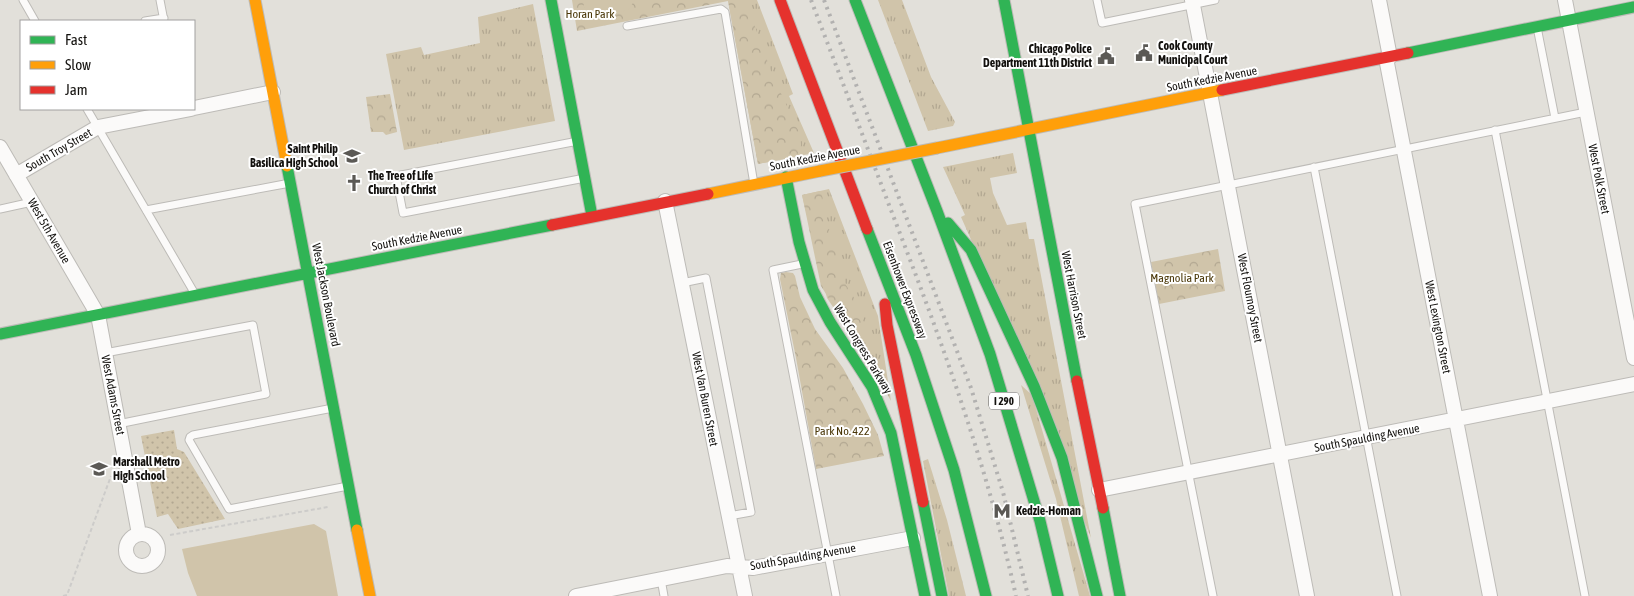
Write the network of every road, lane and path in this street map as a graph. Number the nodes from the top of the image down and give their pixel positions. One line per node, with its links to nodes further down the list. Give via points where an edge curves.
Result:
1 (23, 0): 15 (lane)
2 (160, 0): 14 (lane)
3 (255, 0): 20 (main road, West Jackson Boulevard)
4 (551, 0): 30 (main road)
5 (780, 0): 46 (main road, Eisenhower Expressway)
6 (855, 0): 44 (main road, I 290)
7 (1004, 0): 28 (main road, West Harrison Street)
8 (1097, 0): 12 (lane, via 1102,23)
9 (1215, 0): 12 (lane)
10 (1379, 0): 19 (street, West Lexington Street)
11 (1565, 0): 16 (street, West Polk Street)
12 (1193, 2): 21 (street, West Flournoy Street)
13 (1634, 7): 16 (main road, South Kedzie Avenue)
14 (164, 19)
15 (35, 20)
16 (1569, 21): 18 (main road, South Kedzie Avenue); 25 (street, West Polk Street)
17 (627, 26): 38 (lane, via 721,9 725,12)
18 (1537, 27): 19 (main road, South Kedzie Avenue); 26 (lane)
19 (1388, 57): 21 (main road, South Kedzie Avenue); 32 (street, West Lexington Street)
20 (273, 92): 22 (street, South Troy Street); 37 (main road, West Jackson Boulevard)
21 (1210, 94): 28 (main road, South Kedzie Avenue); 39 (street, West Flournoy Street)
22 (195, 107)
23 (88, 110): 27 (lane)
24 (182, 110): 27 (street, South Troy Street)
25 (1586, 112): 26 (lane); 54 (street, West Polk Street)
26 (1555, 118): 29 (lane)
27 (98, 127): 34 (street, South Troy Street); 43 (lane)
28 (1029, 130): 35 (main road, South Kedzie Avenue, bridge); 65 (main road, West Harrison Street)
29 (1495, 130): 32 (lane); 56 (lane)
30 (578, 141): 36 (main road); 36 (lane, via 396,176 403,213)
31 (0, 147): 34 (street, West 5th Avenue)
32 (1404, 149): 33 (lane); 58 (street, West Lexington Street)
33 (1314, 167): 39 (lane); 60 (lane)
34 (16, 175): 40 (street, West 5th Avenue)
35 (786, 177): 38 (main road, South Kedzie Avenue); 47 (main road, West Congress Parkway)
36 (585, 178): 45 (main road)
37 (290, 183): 43 (lane); 48 (main road, West Jackson Boulevard)
38 (754, 184): 41 (main road, South Kedzie Avenue)
39 (1228, 185): 61 (street, West Flournoy Street); 62 (lane, via 1135,204)
40 (32, 202): 42 (lane); 51 (street, West 5th Avenue)
41 (665, 202): 45 (main road, South Kedzie Avenue); 49 (street, West Van Buren Street)
42 (0, 208)
43 (146, 210): 50 (lane)
44 (937, 211): 84 (main road, I 290, via 990,354 1040,521); 85 (main road, via 971,250 1034,386 1068,480)
45 (592, 216): 48 (main road, South Kedzie Avenue)
46 (879, 262): 82 (main road, via 887,325); 83 (main road, Eisenhower Expressway, via 916,355 954,470)
47 (803, 264): 70 (main road, West Congress Parkway, via 820,306 862,370 888,423); 71 (lane, via 773,270)
48 (308, 274): 50 (main road, South Kedzie Avenue); 57 (main road, West Jackson Boulevard)
49 (682, 283): 67 (street, West Van Buren Street); 67 (lane, via 706,278 751,512)
50 (196, 296): 51 (main road, South Kedzie Avenue)
51 (98, 314): 52 (main road, South Kedzie Avenue); 53 (street, West Adams Street)
52 (0, 334)
53 (105, 353): 59 (street, West Adams Street); 59 (lane, via 253,325 265,386 266,394)
54 (1634, 358)
55 (1634, 384): 56 (street, South Spaulding Avenue)
56 (1547, 401): 58 (street, South Spaulding Avenue); 91 (lane)
57 (334, 408): 64 (main road, West Jackson Boulevard); 64 (lane, via 193,435 190,440 230,509)
58 (1456, 420): 60 (street, South Spaulding Avenue); 90 (street, West Lexington Street)
59 (118, 424): 68 (street, West Adams Street)
60 (1367, 438): 61 (street, South Spaulding Avenue); 89 (lane)
61 (1280, 455): 62 (street, South Spaulding Avenue); 88 (street, West Flournoy Street)
62 (1190, 472): 65 (street, South Spaulding Avenue); 87 (lane)
63 (111, 476): 75 (path, via 68,595)
64 (349, 486): 76 (main road, West Jackson Boulevard)
65 (1099, 490): 86 (main road, West Harrison Street)
66 (328, 507): 69 (path)
67 (729, 516): 72 (street, West Van Buren Street)
68 (139, 534)
69 (170, 535)
70 (913, 538): 71 (street, South Spaulding Avenue); 81 (main road, West Congress Parkway)
71 (828, 554): 72 (street, South Spaulding Avenue, via 753,568); 80 (lane)
72 (739, 567): 73 (street, South Spaulding Avenue, via 727,566); 79 (street, West Van Buren Street)
73 (661, 580): 74 (street, South Spaulding Avenue); 78 (lane)
74 (590, 595): 77 (street, South Spaulding Avenue)
75 (63, 596)
76 (370, 596)
77 (576, 596)
78 (664, 596)
79 (745, 596)
80 (836, 596)
81 (925, 596)
82 (942, 596)
83 (986, 596)
84 (1058, 596)
85 (1098, 596)
86 (1120, 596)
87 (1213, 596)
88 (1307, 596)
89 (1397, 596)
90 (1490, 596)
91 (1585, 596)

